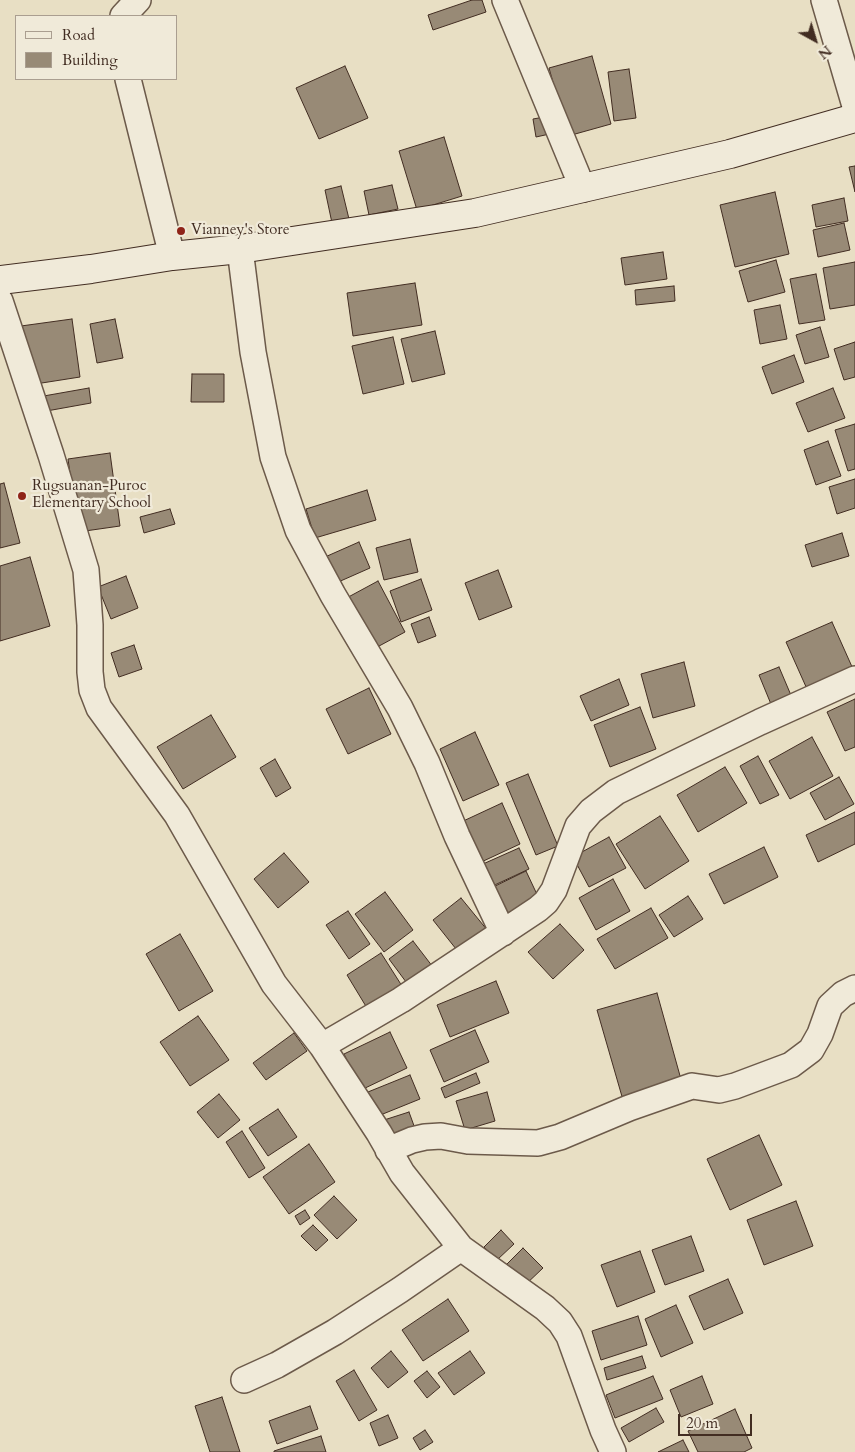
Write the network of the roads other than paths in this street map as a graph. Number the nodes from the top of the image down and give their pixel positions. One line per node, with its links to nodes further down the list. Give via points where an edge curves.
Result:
1 (138, 0): 4 (street)
2 (505, 0): 8 (street)
3 (824, 0): 6 (street)
4 (124, 15)
5 (128, 80): 10 (street)
6 (855, 106)
7 (855, 118): 8 (street, via 730,154)
8 (583, 189): 9 (street, via 475,213)
9 (240, 249): 10 (street); 14 (street, via 273,457 298,530 428,763 457,836)
10 (172, 256): 11 (street)
11 (0, 280)
12 (0, 301): 16 (street, via 86,570 90,672 99,708 177,815 274,984)
13 (855, 679): 14 (street, via 616,792 591,811 578,826 554,890 546,902)
14 (503, 933): 16 (street, via 401,1000)
15 (855, 988): 17 (street, via 830,1006 811,1050 791,1065 735,1086 719,1090 692,1086 538,1143 468,1141 441,1136 412,1140)
16 (322, 1046): 17 (street)
17 (388, 1150): 18 (street, via 402,1173)
18 (461, 1248): 19 (street, via 336,1332); 20 (street, via 560,1322 570,1336)
19 (244, 1380)
20 (613, 1452)

